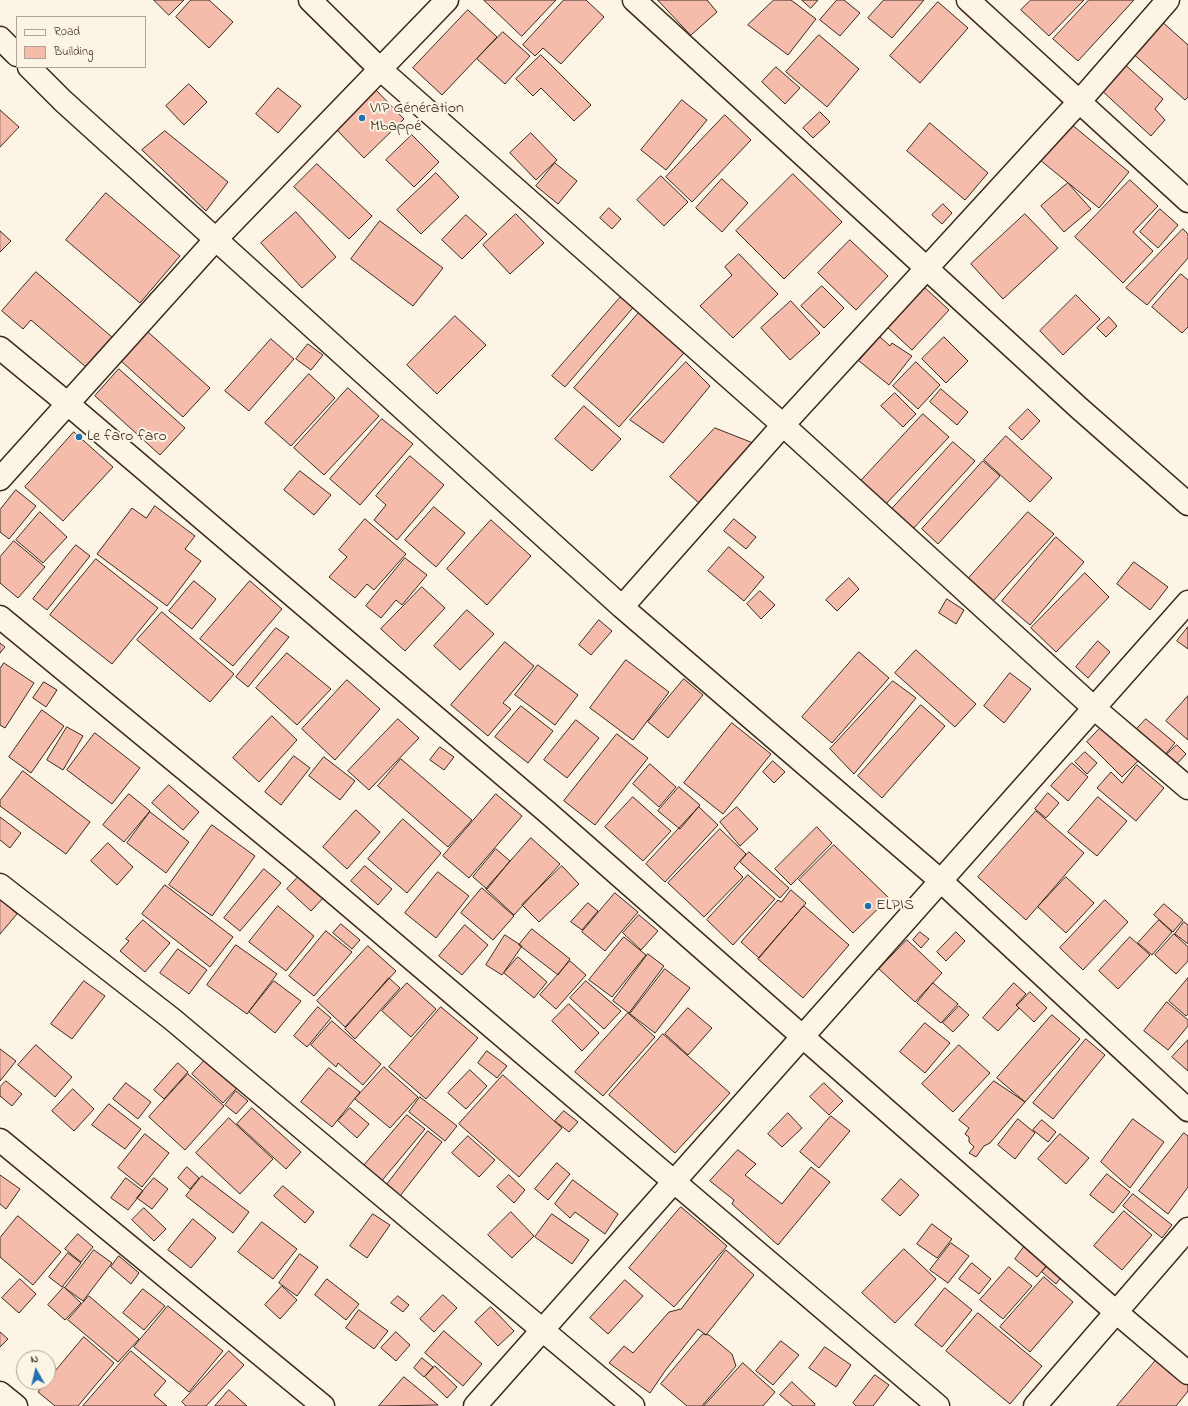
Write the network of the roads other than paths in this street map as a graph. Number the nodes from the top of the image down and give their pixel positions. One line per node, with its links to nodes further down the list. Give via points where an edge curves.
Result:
1 (310, 0): 9 (street)
2 (447, 0): 9 (street)
3 (634, 0): 13 (street)
4 (968, 0): 10 (street)
5 (1168, 0): 10 (street)
6 (0, 38): 7 (street)
7 (16, 54)
8 (30, 68): 12 (street, via 63,101)
9 (380, 69): 12 (street); 16 (street)
10 (1079, 102): 11 (street); 13 (street)
11 (1188, 201)
12 (216, 238): 15 (street); 20 (street)
13 (927, 267): 16 (street); 18 (street, via 1079,408)
14 (0, 348): 15 (street)
15 (68, 404): 17 (street); 26 (street, via 547,812)
16 (783, 425): 20 (street); 22 (street)
17 (0, 479)
18 (1188, 504)
19 (1188, 602): 22 (street)
20 (622, 607): 24 (street)
21 (0, 617): 29 (street, via 311,873)
22 (1094, 708): 23 (street); 24 (street)
23 (1188, 788)
24 (941, 881): 26 (street); 27 (street)
25 (0, 885): 32 (street, via 172,1019)
26 (803, 1037): 29 (street); 31 (street)
27 (1188, 1110)
28 (0, 1140): 36 (street)
29 (674, 1182): 32 (street); 39 (street)
30 (1188, 1229): 31 (street)
31 (1116, 1312): 33 (street); 40 (street)
32 (543, 1329): 37 (street); 38 (street)
33 (1188, 1373)
34 (0, 1392): 35 (street)
35 (16, 1406)
36 (323, 1406)
37 (475, 1406)
38 (633, 1406)
39 (938, 1406)
40 (1035, 1406)

